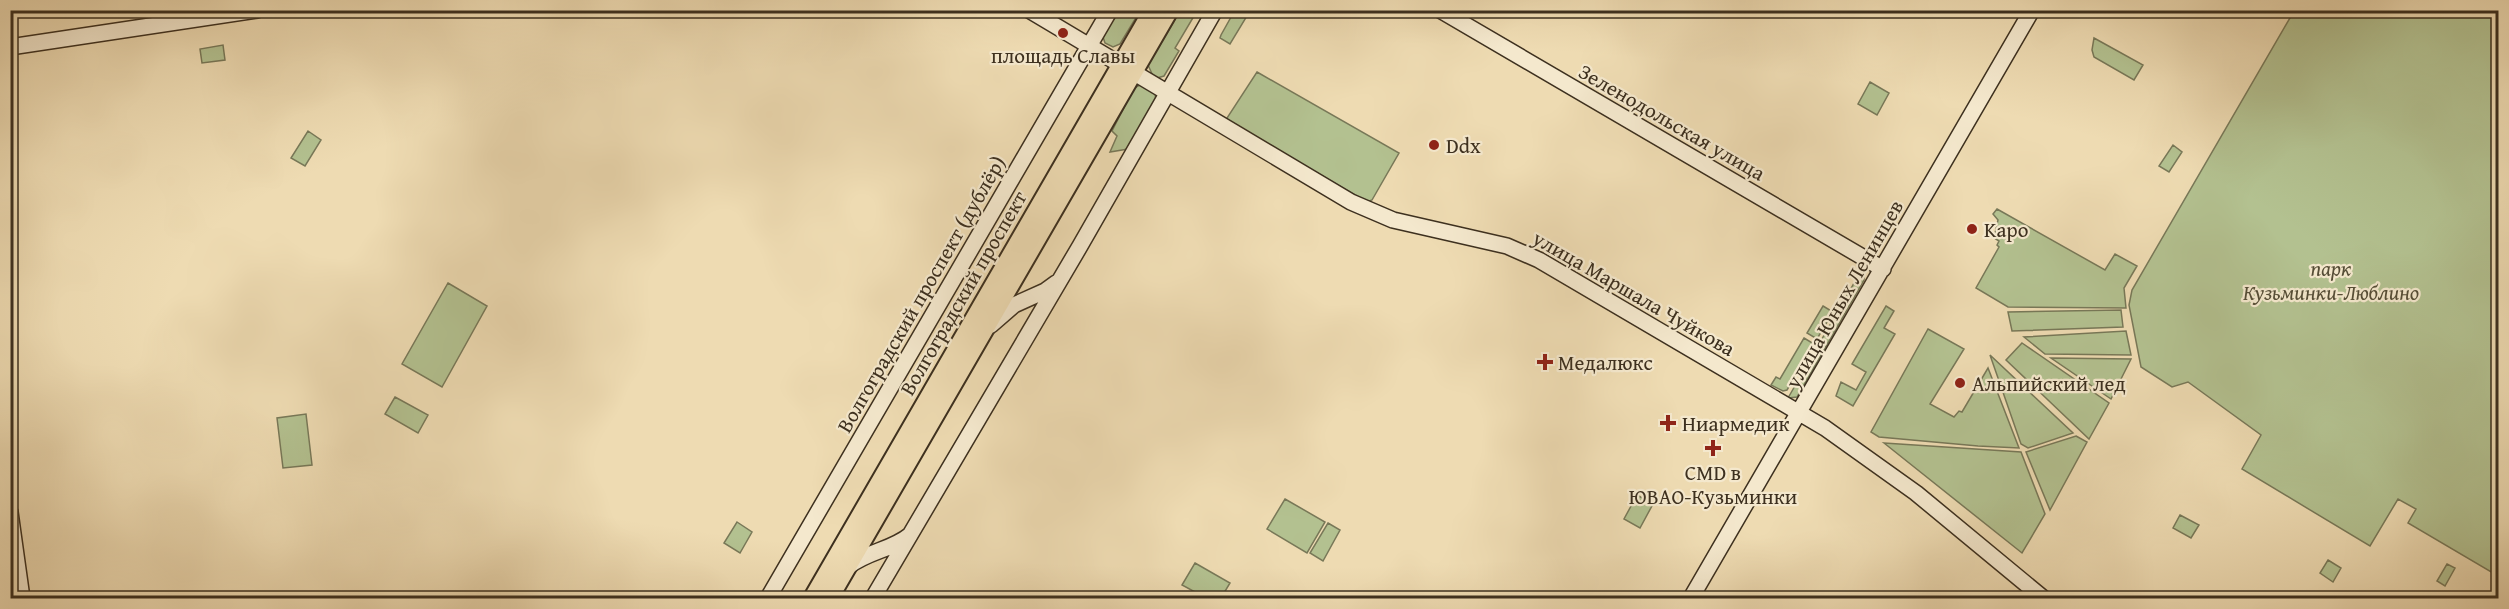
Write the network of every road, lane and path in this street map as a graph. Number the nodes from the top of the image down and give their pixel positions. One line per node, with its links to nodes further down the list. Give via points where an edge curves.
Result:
1 (257, 10): 10 (street)
2 (1029, 10): 9 (street, улица Маршала Чуйкова)
3 (1110, 10): 9 (street, Волгоградский проспект (дублёр))
4 (1152, 10): 11 (main road, Волгоградский проспект)
5 (1170, 10): 11 (main road, Волгоградский проспект)
6 (1215, 10): 12 (street)
7 (1440, 10): 13 (street, Зеленодольская улица)
8 (2032, 10): 13 (street, улица Юных Ленинцев)
9 (1089, 45): 11 (street, улица Маршала Чуйкова); 21 (street, Волгоградский проспект (дублёр))
10 (10, 47)
11 (1128, 68): 12 (street, улица Маршала Чуйкова); 15 (main road, Волгоградский проспект); 22 (main road, Волгоградский проспект)
12 (1168, 91): 14 (street); 16 (street, улица Маршала Чуйкова, via 1346,199 1376,213 1507,246 1539,260)
13 (1883, 269): 16 (street, улица Юных Ленинцев)
14 (1061, 279): 15 (street, via 1014,305); 18 (street)
15 (985, 331): 19 (main road, Волгоградский проспект)
16 (1800, 413): 25 (street, улица Юных Ленинцев); 26 (street, улица Маршала Чуйкова, via 1916,493)
17 (10, 512): 20 (street)
18 (910, 534): 19 (street, via 900,542 860,557); 24 (street)
19 (847, 568): 23 (main road, Волгоградский проспект)
20 (22, 598)
21 (768, 598)
22 (812, 598)
23 (830, 598)
24 (873, 598)
25 (1691, 598)
26 (2043, 598)

